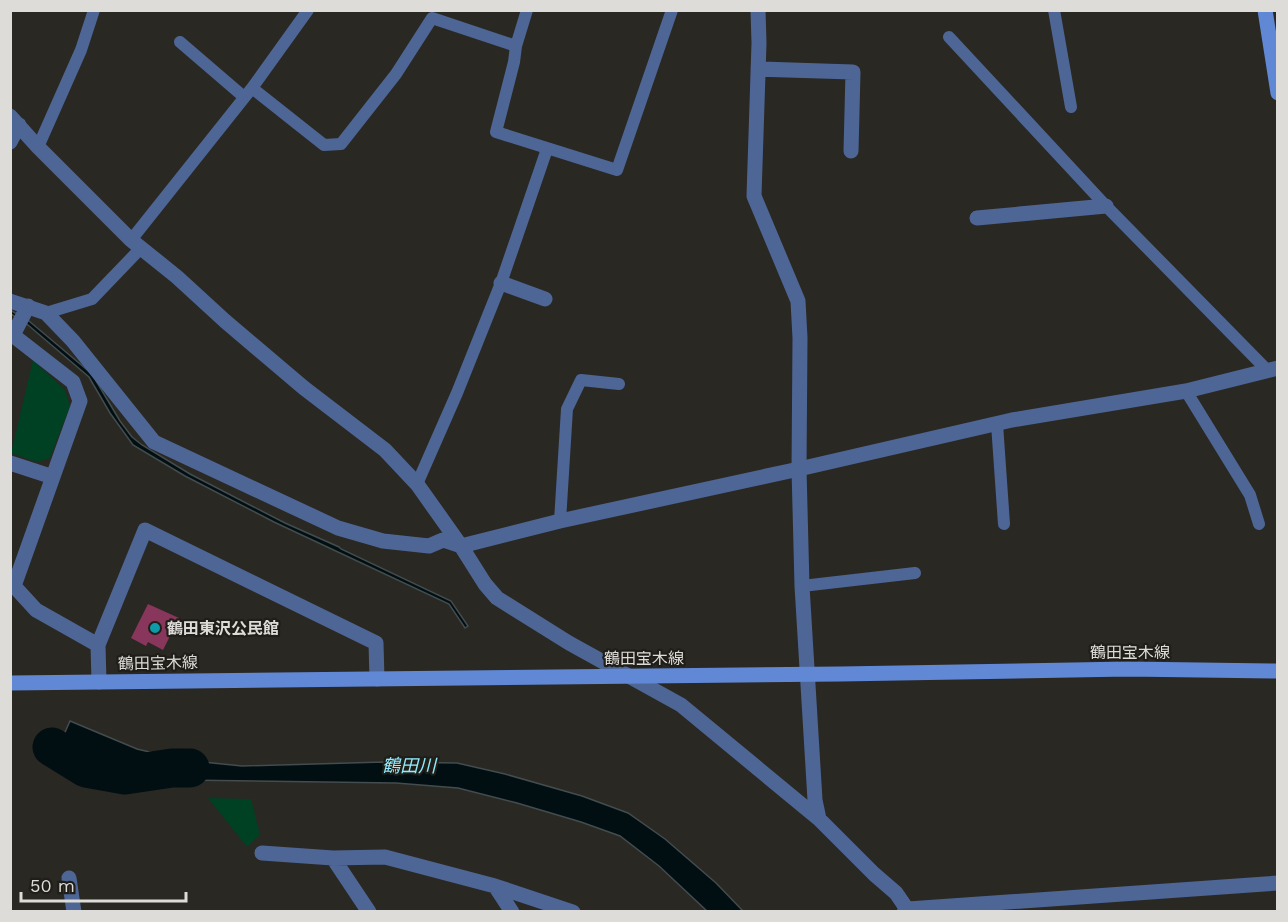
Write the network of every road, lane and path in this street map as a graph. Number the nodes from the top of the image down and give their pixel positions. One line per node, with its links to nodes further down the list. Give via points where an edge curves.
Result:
1 (94, 10): 18 (lane, via 81,50)
2 (308, 10): 13 (lane)
3 (527, 10): 11 (lane)
4 (672, 10): 19 (lane, via 617,170)
5 (758, 10): 12 (street)
6 (1054, 10): 15 (lane)
7 (1265, 10): 8 (street)
8 (1273, 29): 14 (street)
9 (949, 37): 21 (lane)
10 (180, 42): 13 (lane)
11 (516, 46): 13 (lane, via 432,18 396,74 341,144 324,145); 19 (lane, via 496,132)
12 (758, 69): 20 (street, via 854,72); 35 (street, via 754,196 798,301)
13 (248, 92): 23 (lane)
14 (1278, 93)
15 (1071, 107)
16 (15, 121): 17 (street); 18 (street)
17 (10, 142)
18 (38, 147): 23 (street)
19 (547, 149): 24 (lane)
20 (851, 151)
21 (1106, 206): 22 (street); 30 (lane)
22 (977, 218)
23 (136, 244): 28 (lane, via 92,299); 37 (street, via 304,388 385,450)
24 (501, 283): 25 (street); 37 (lane)
25 (545, 299)
26 (10, 301): 27 (street)
27 (27, 306): 28 (street); 29 (street)
28 (46, 313): 41 (street, via 154,442 338,528 383,541 429,546 443,540)
29 (12, 334): 36 (street, via 73,382 80,401)
30 (1272, 369): 32 (street)
31 (619, 384): 38 (lane, via 581,380 567,409)
32 (1186, 392): 33 (street); 40 (lane, via 1250,495)
33 (997, 424): 35 (street); 39 (lane)
34 (10, 463): 36 (street)
35 (799, 469): 38 (street); 44 (street)
36 (53, 477): 43 (street)
37 (417, 484): 41 (street)
38 (560, 522): 41 (street)
39 (1004, 524)
40 (1259, 524)
41 (461, 546): 48 (street, via 496,598 569,644)
42 (915, 573): 44 (lane)
43 (12, 586): 45 (street, via 36,610)
44 (802, 586): 47 (street)
45 (98, 645): 49 (street, via 145,530 376,643); 50 (street)
46 (1278, 671): 47 (street, 鶴田宝木線)
47 (807, 674): 48 (street, 鶴田宝木線); 52 (street)
48 (630, 676): 49 (street, 鶴田宝木線); 52 (street, via 681,705)
49 (377, 679): 50 (street, 鶴田宝木線)
50 (99, 682): 51 (street, 鶴田宝木線)
51 (10, 683)
52 (819, 819): 58 (street, via 896,893)
53 (262, 853): 54 (street)
54 (333, 858): 57 (street, via 385,857); 60 (street)
55 (69, 878): 59 (street)
56 (1278, 883): 58 (street)
57 (495, 886): 61 (street); 62 (street)
58 (907, 911)
59 (74, 912)
60 (369, 912)
61 (512, 912)
62 (573, 912)

